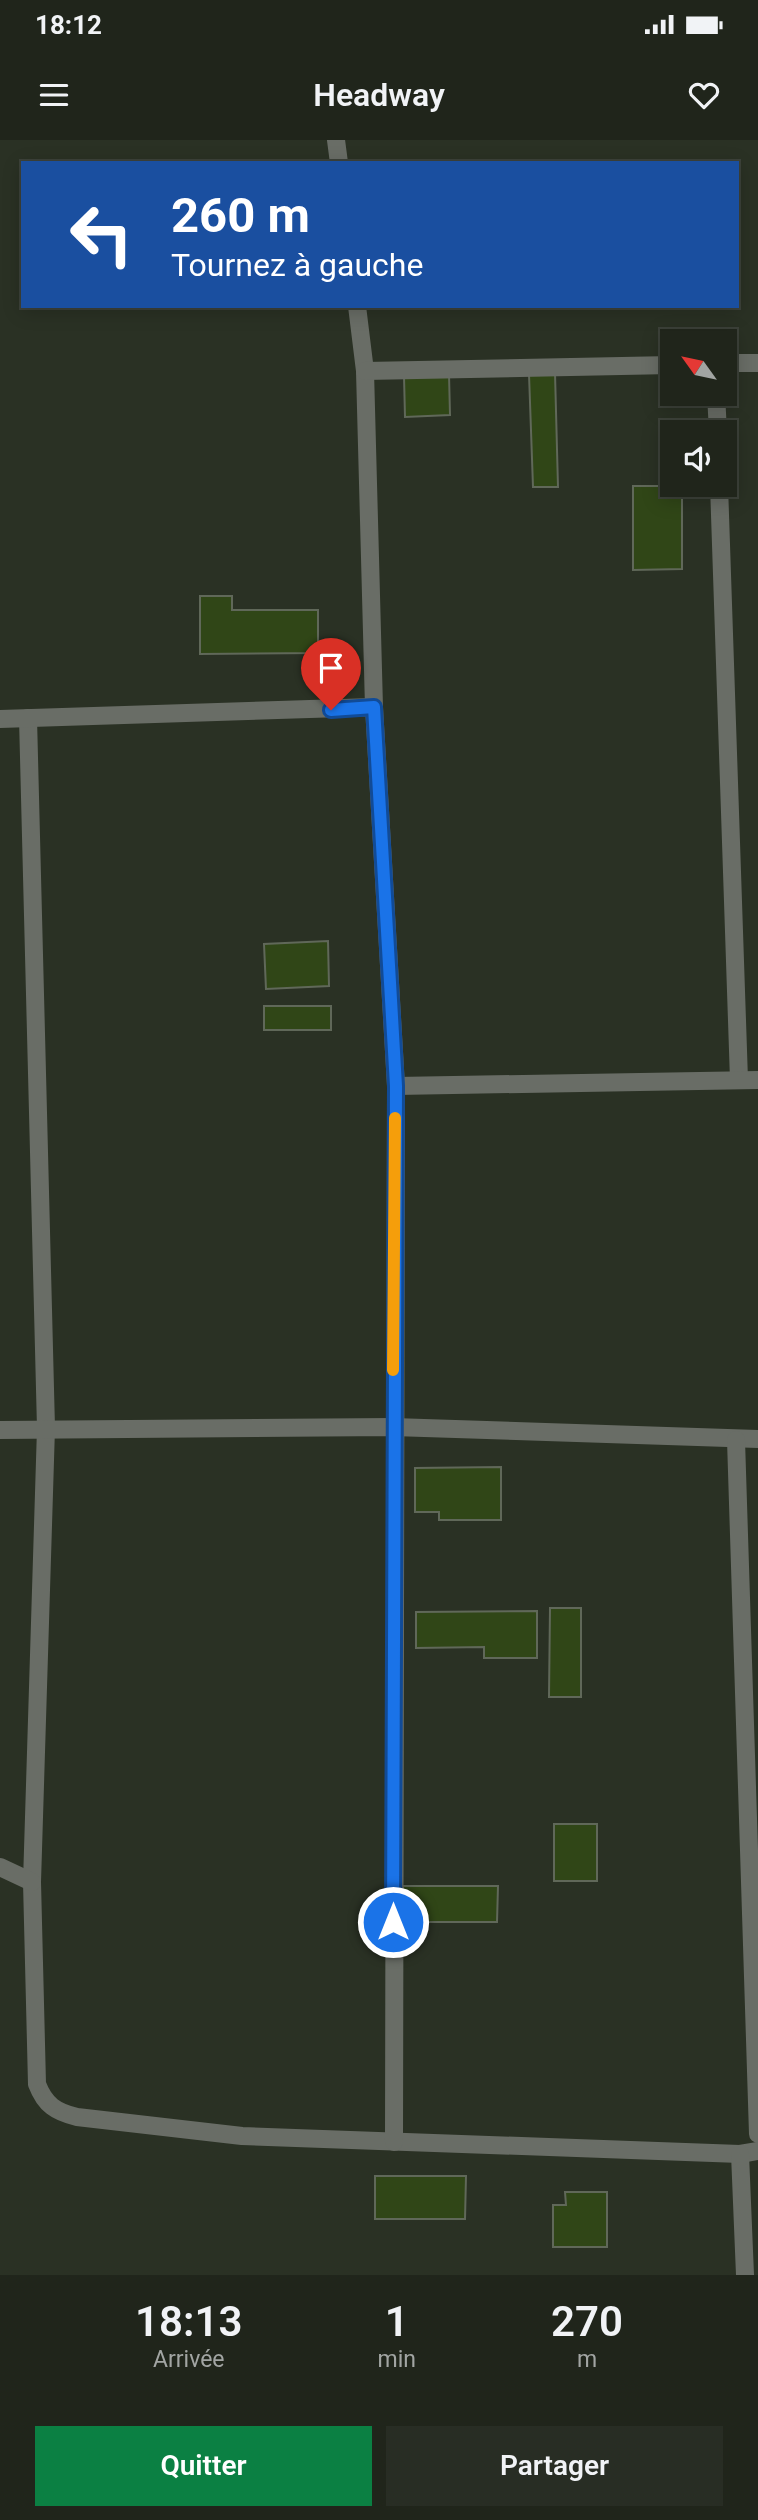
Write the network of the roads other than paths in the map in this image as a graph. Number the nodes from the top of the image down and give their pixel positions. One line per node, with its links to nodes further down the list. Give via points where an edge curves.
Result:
1 (336, 140): 2 (street)
2 (339, 161)
3 (357, 308): 7 (street)
4 (737, 363): 5 (street)
5 (758, 363)
6 (660, 365): 7 (street)
7 (365, 371): 9 (street)
8 (719, 497): 12 (street)
9 (374, 707): 10 (street); 14 (street)
10 (28, 718): 11 (street); 16 (street)
11 (0, 719)
12 (739, 1080): 13 (street); 14 (street)
13 (758, 1080)
14 (396, 1086): 15 (street)
15 (393, 1427): 16 (street); 18 (street); 23 (street)
16 (46, 1428): 17 (street); 21 (street)
17 (0, 1430)
18 (736, 1440): 19 (street); 22 (street)
19 (758, 1440)
20 (0, 1867): 21 (street)
21 (32, 1882): 23 (street, via 37,2084 43,2100 57,2112 242,2136)
22 (758, 2134)
23 (394, 2142): 24 (street)
24 (749, 2153): 25 (street)
25 (746, 2275)

